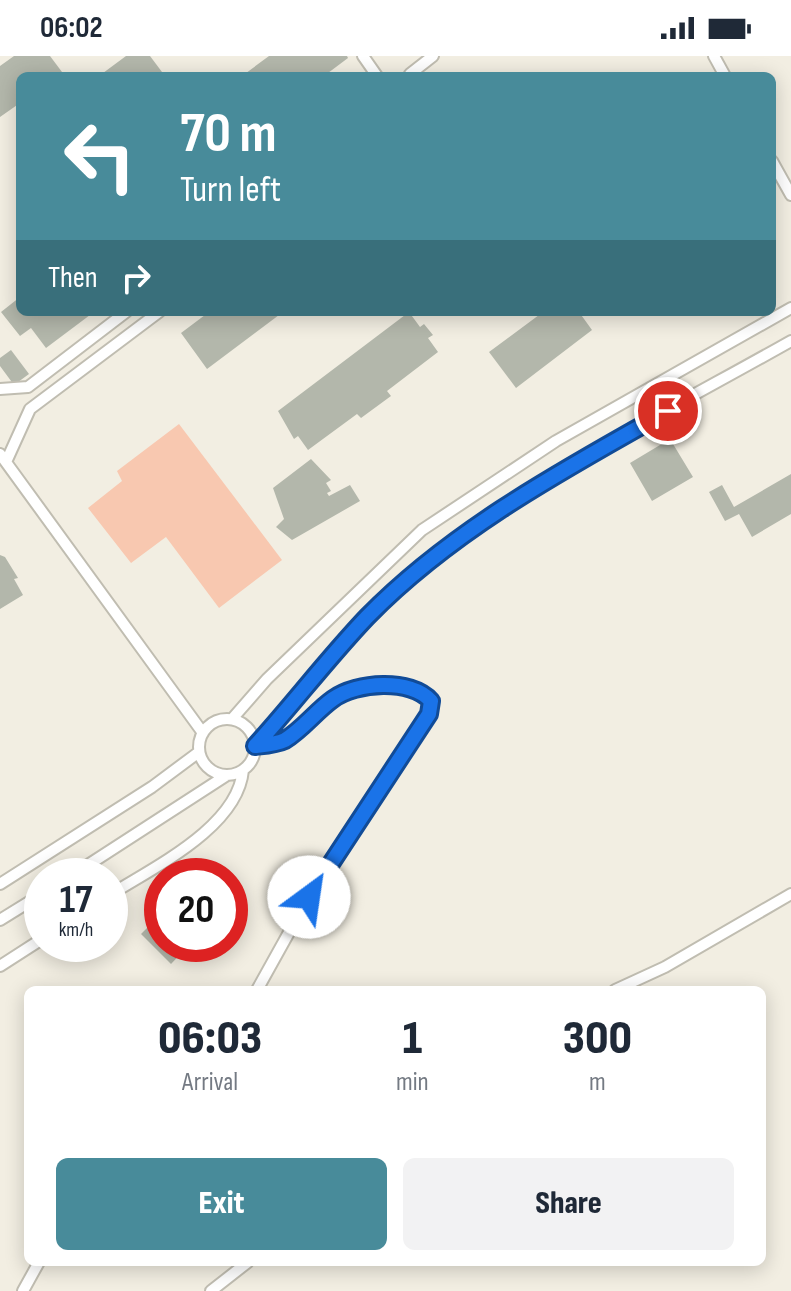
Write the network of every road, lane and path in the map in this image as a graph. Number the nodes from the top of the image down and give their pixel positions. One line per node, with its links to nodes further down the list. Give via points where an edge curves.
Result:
1 (433, 56): 2 (lane)
2 (413, 72)
3 (776, 168): 4 (lane)
4 (791, 195)
5 (791, 308): 11 (lane, via 556,441 422,530)
6 (121, 316): 9 (lane, via 28,387)
7 (154, 316): 10 (lane, via 30,409)
8 (791, 341): 13 (lane, via 571,466 439,555 368,617)
9 (0, 389)
10 (3, 458): 12 (lane)
11 (232, 719): 12 (lane, via 218,720); 13 (lane, via 248,729)
12 (203, 733): 14 (lane)
13 (255, 746): 15 (lane); 25 (lane, via 284,741 336,697 359,689 405,687 431,701 429,714 322,873)
14 (199, 752): 16 (lane, via 209,769); 19 (lane)
15 (243, 770): 16 (lane); 18 (lane, via 241,789 223,815)
16 (227, 775): 17 (lane)
17 (99, 858)
18 (128, 883)
19 (0, 884)
20 (791, 894): 26 (lane)
21 (24, 905): 22 (lane)
22 (0, 920)
23 (24, 951): 24 (lane)
24 (0, 966)
25 (259, 986)
26 (624, 986)
27 (37, 1266): 29 (lane)
28 (243, 1266): 30 (lane)
29 (23, 1291)
30 (211, 1291)

